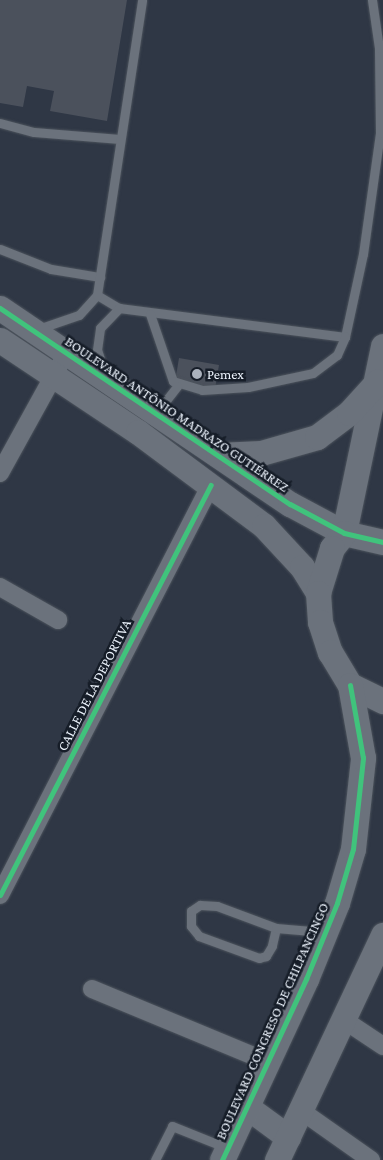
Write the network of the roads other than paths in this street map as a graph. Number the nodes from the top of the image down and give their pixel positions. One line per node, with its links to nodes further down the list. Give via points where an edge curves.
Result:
1 (142, 0): 4 (lane)
2 (372, 0): 12 (lane, via 379,48 380,133 367,230)
3 (0, 123): 4 (lane, via 34,132)
4 (120, 139): 6 (lane)
5 (0, 249): 6 (lane, via 51,269)
6 (100, 277): 7 (lane)
7 (96, 295): 9 (lane); 11 (lane, via 80,315)
8 (0, 308): 11 (street, BOULEVARD ANTÔNIO MADRAZO GUTIÉRREZ)
9 (119, 308): 10 (lane); 17 (lane, via 106,317 97,340 100,361)
10 (150, 314): 12 (lane); 19 (lane)
11 (32, 330): 15 (street, BOULEVARD ANTÔNIO MADRAZO GUTIÉRREZ)
12 (345, 338): 19 (lane, via 337,355 312,374 219,391)
13 (0, 340): 16 (street)
14 (383, 346): 18 (street)
15 (67, 352): 16 (street); 17 (street, BOULEVARD ANTÔNIO MADRAZO GUTIÉRREZ)
16 (53, 375): 22 (street); 23 (street)
17 (109, 382): 20 (street, BOULEVARD ANTÔNIO MADRAZO GUTIÉRREZ)
18 (376, 382): 21 (street, via 349,413 317,437 261,453); 24 (street)
19 (177, 386): 20 (lane)
20 (156, 413): 21 (street, BOULEVARD ANTÔNIO MADRAZO GUTIÉRREZ)
21 (218, 455): 24 (street, BOULEVARD ANTÔNIO MADRAZO GUTIÉRREZ, via 290,504)
22 (0, 473)
23 (211, 485): 27 (street, via 281,541); 31 (street, CALLE DE LA DEPORTIVA)
24 (344, 533): 25 (street, BOULEVARD ANTÔNIO MADRAZO GUTIÉRREZ); 27 (street, via 332,548)
25 (383, 542)
26 (0, 587): 28 (street)
27 (318, 593): 29 (street, via 320,622 330,652)
28 (58, 620)
29 (350, 685): 30 (street); 33 (street, BOULEVARD CONGRESO DE CHILPANCINGO, via 363,758 362,797 353,849)
30 (383, 701)
31 (0, 895)
32 (276, 928): 32 (lane, via 217,906 200,905 191,911 191,926 199,936 258,958 266,956); 33 (lane)
33 (326, 932): 38 (street, BOULEVARD CONGRESO DE CHILPANCINGO)
34 (383, 935): 36 (street)
35 (92, 989): 38 (street)
36 (344, 1020): 37 (street); 40 (street)
37 (383, 1046)
38 (266, 1061): 39 (street, BOULEVARD CONGRESO DE CHILPANCINGO)
39 (247, 1106): 41 (street); 42 (street, BOULEVARD CONGRESO DE CHILPANCINGO)
40 (300, 1110): 41 (street); 45 (street)
41 (288, 1137): 44 (street)
42 (224, 1154): 43 (lane, via 172,1126)
43 (155, 1160)
44 (277, 1160)
45 (371, 1160)

